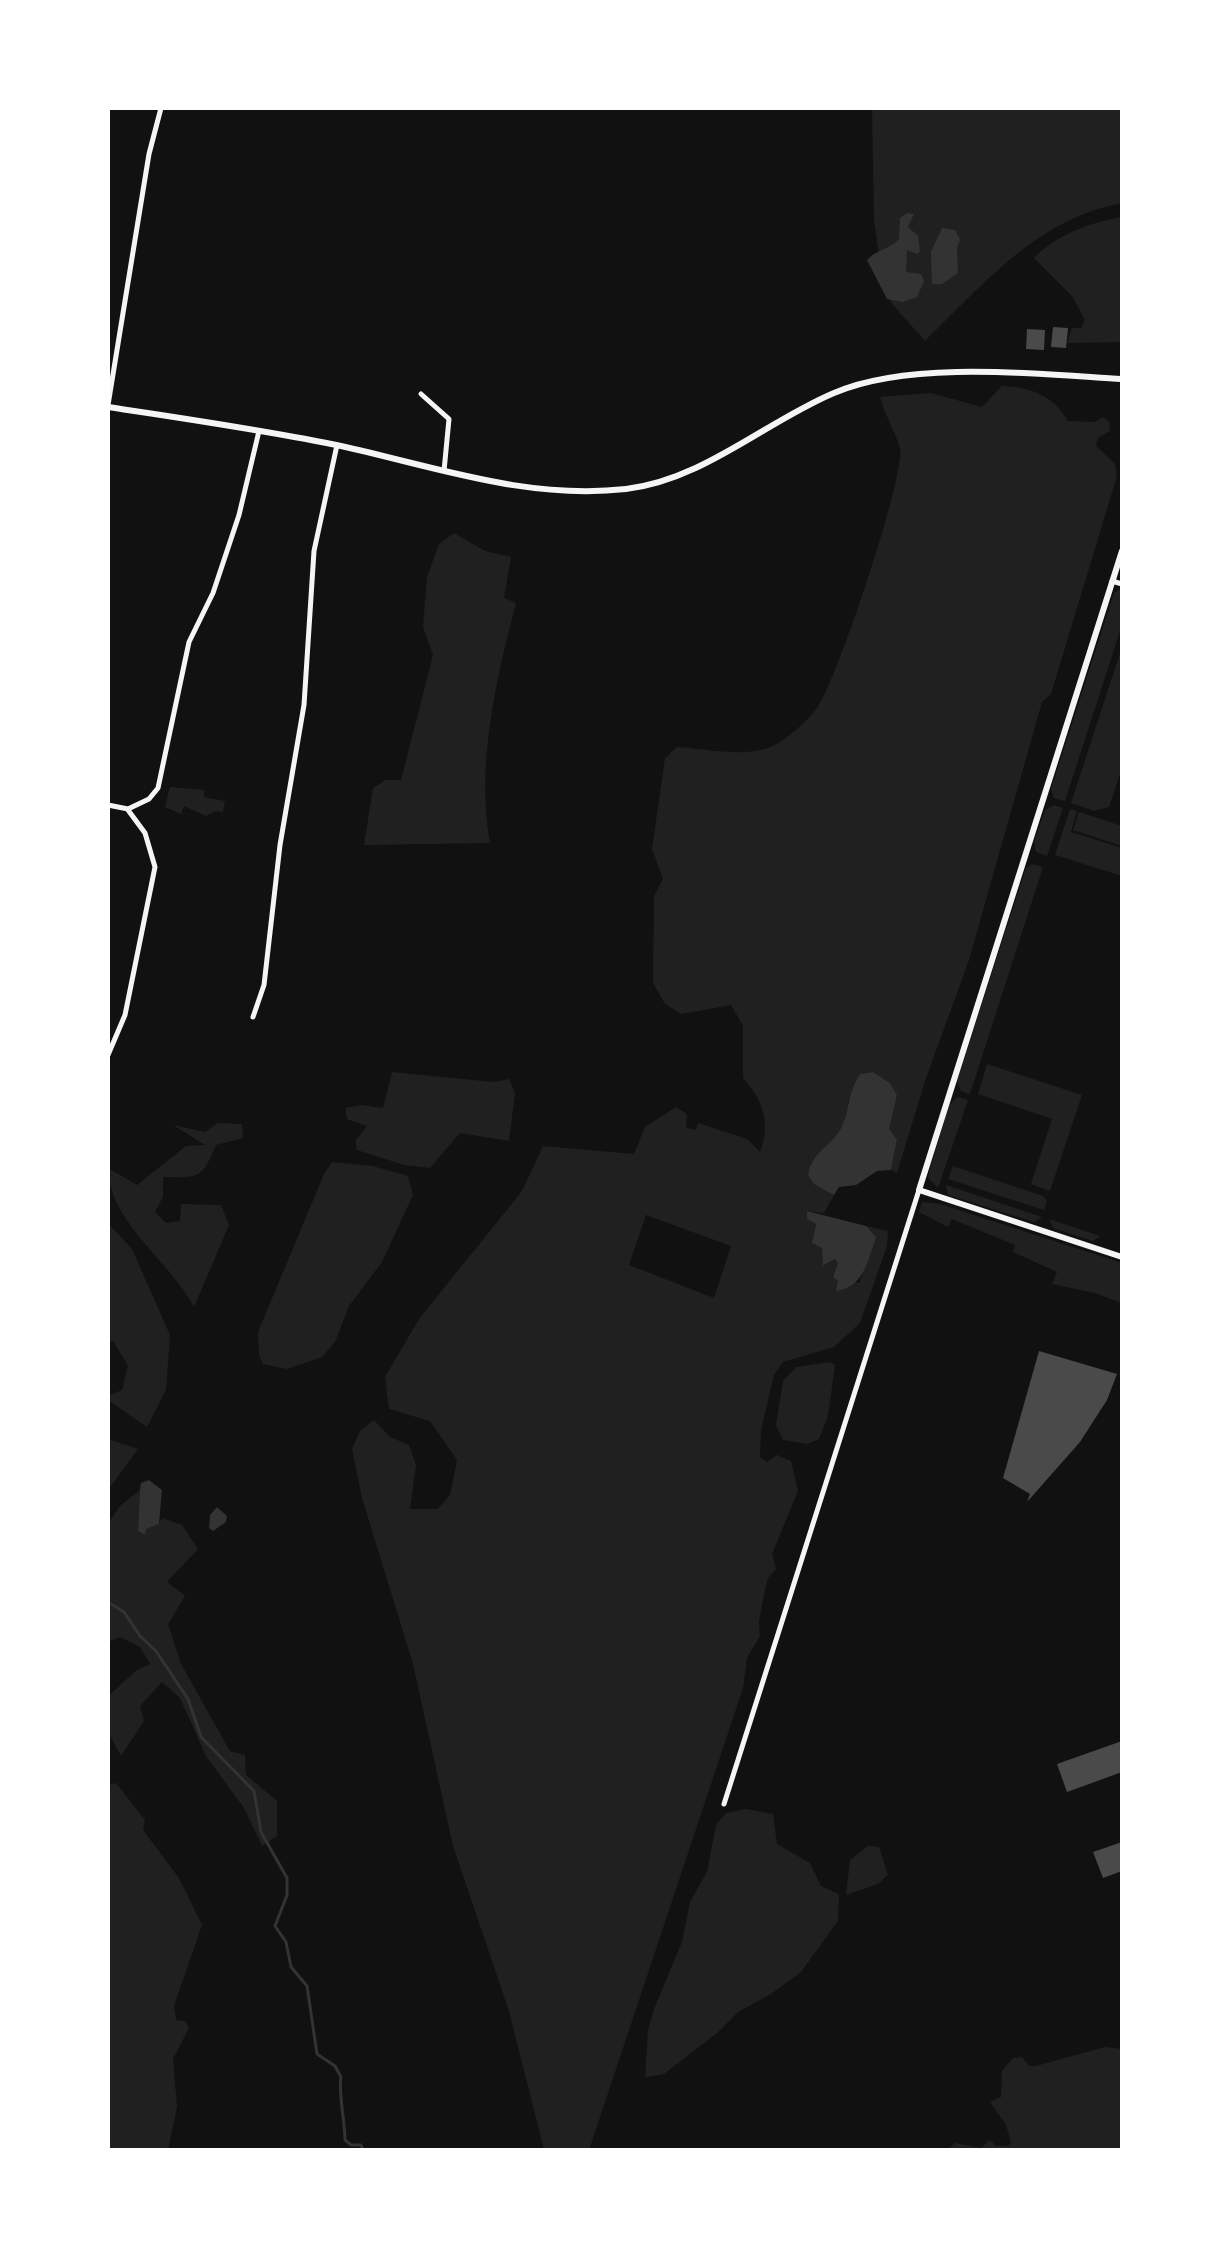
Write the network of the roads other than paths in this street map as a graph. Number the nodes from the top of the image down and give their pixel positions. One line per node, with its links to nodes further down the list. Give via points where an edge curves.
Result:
1 (161, 108): 4 (street)
2 (1122, 379): 7 (street, via 961,374 857,385 820,399 710,460 631,488 549,491)
3 (421, 394): 7 (street, via 449,419)
4 (108, 406): 5 (street)
5 (259, 431): 6 (street); 12 (street, via 239,515 213,593 189,642 158,788)
6 (337, 445): 7 (street); 13 (street, via 314,551 304,705 264,985)
7 (444, 472)
8 (1122, 551): 9 (street)
9 (1112, 581): 10 (street); 15 (street)
10 (1122, 584)
11 (108, 805): 12 (street)
12 (128, 809): 14 (street, via 145,833 155,867 125,1015)
13 (253, 1017)
14 (108, 1055)
15 (919, 1190): 16 (street); 17 (street)
16 (1122, 1257)
17 (724, 1804)

